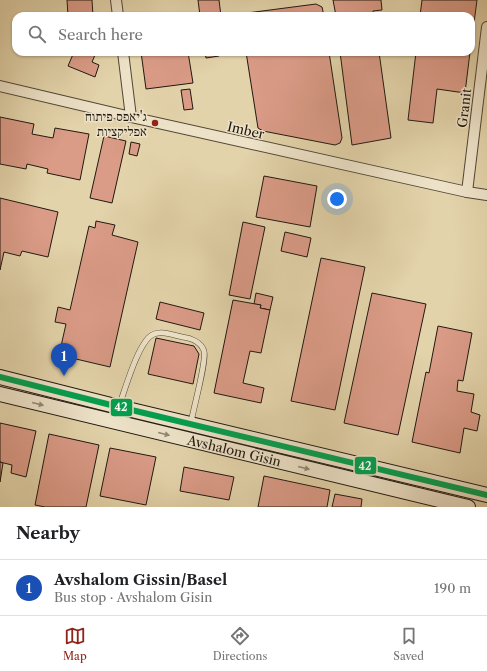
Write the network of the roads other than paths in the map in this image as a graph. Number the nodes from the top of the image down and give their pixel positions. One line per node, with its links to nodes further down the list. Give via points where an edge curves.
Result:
1 (116, 0): 2 (street)
2 (118, 12)
3 (487, 26): 7 (street, Granit)
4 (123, 56): 6 (street)
5 (0, 86): 6 (street, Imber)
6 (131, 117): 7 (street, Imber)
7 (467, 192): 8 (street, Imber)
8 (487, 195)
9 (0, 377): 11 (street, Avshalom Gisin)
10 (0, 394): 14 (street, Avshalom Gisin, one-way to 14)
11 (119, 407): 12 (street, Avshalom Gisin); 12 (lane, via 136,356 152,335 160,333 191,338 199,343 204,351 204,365)
12 (190, 424): 13 (street, Avshalom Gisin)
13 (487, 495)
14 (468, 507)

